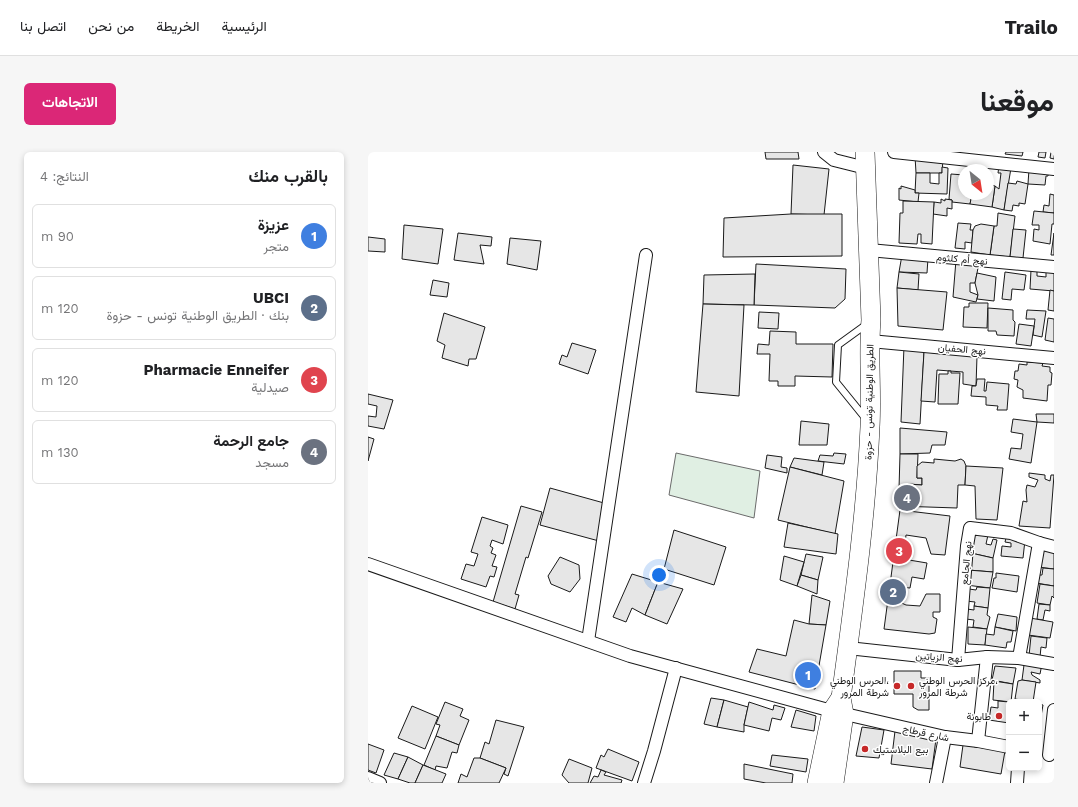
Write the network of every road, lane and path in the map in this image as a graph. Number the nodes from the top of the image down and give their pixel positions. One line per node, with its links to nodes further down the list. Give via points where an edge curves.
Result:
1 (824, 152): 3 (street, via 834,160)
2 (894, 152): 4 (street)
3 (866, 160): 5 (main road, الطريق الوطنية تونس - حزوة)
4 (1054, 170)
5 (869, 250): 7 (street, نهج أم كلثوم); 8 (main road, الطريق الوطنية تونس - حزوة)
6 (646, 255): 15 (street)
7 (1054, 267)
8 (871, 320): 9 (main road, الطريق الوطنية تونس - حزوة); 11 (lane, via 838,345 836,382)
9 (870, 341): 10 (street, نهج الحفيان); 11 (main road, الطريق الوطنية تونس - حزوة)
10 (1054, 358)
11 (870, 425): 16 (main road, الطريق الوطنية تونس - حزوة, via 855,598)
12 (1039, 543): 13 (street, نهج الجامع); 18 (street); 19 (street, نهج الجامع, via 1011,532 970,528)
13 (1054, 547)
14 (368, 564): 15 (street, شارع قرطاج)
15 (588, 641): 21 (street, شارع قرطاج, via 630,656)
16 (848, 648): 19 (street, نهج الزياتين); 22 (main road, الطريق الوطنية تونس - حزوة)
17 (987, 657): 18 (street, نهج الزياتين); 19 (street, نهج الزياتين); 25 (street)
18 (1020, 658): 20 (street, نهج الزياتين)
19 (958, 660)
20 (1054, 664)
21 (676, 668): 22 (street, شارع قرطاج); 31 (street)
22 (839, 708): 24 (street, شارع قرطاج); 32 (main road, الطريق الوطنية تونس - حزوة); 33 (main road, الطريق الوطنية تونس - حزوة)
23 (1054, 710): 27 (street)
24 (946, 737): 25 (street, شارع قرطاج); 34 (street)
25 (978, 741): 26 (street, شارع قرطاج)
26 (1006, 746)
27 (1047, 754)
28 (1018, 771): 35 (street)
29 (368, 778): 30 (street)
30 (380, 783)
31 (644, 783)
32 (817, 783)
33 (834, 783)
34 (936, 783)
35 (1017, 783)

